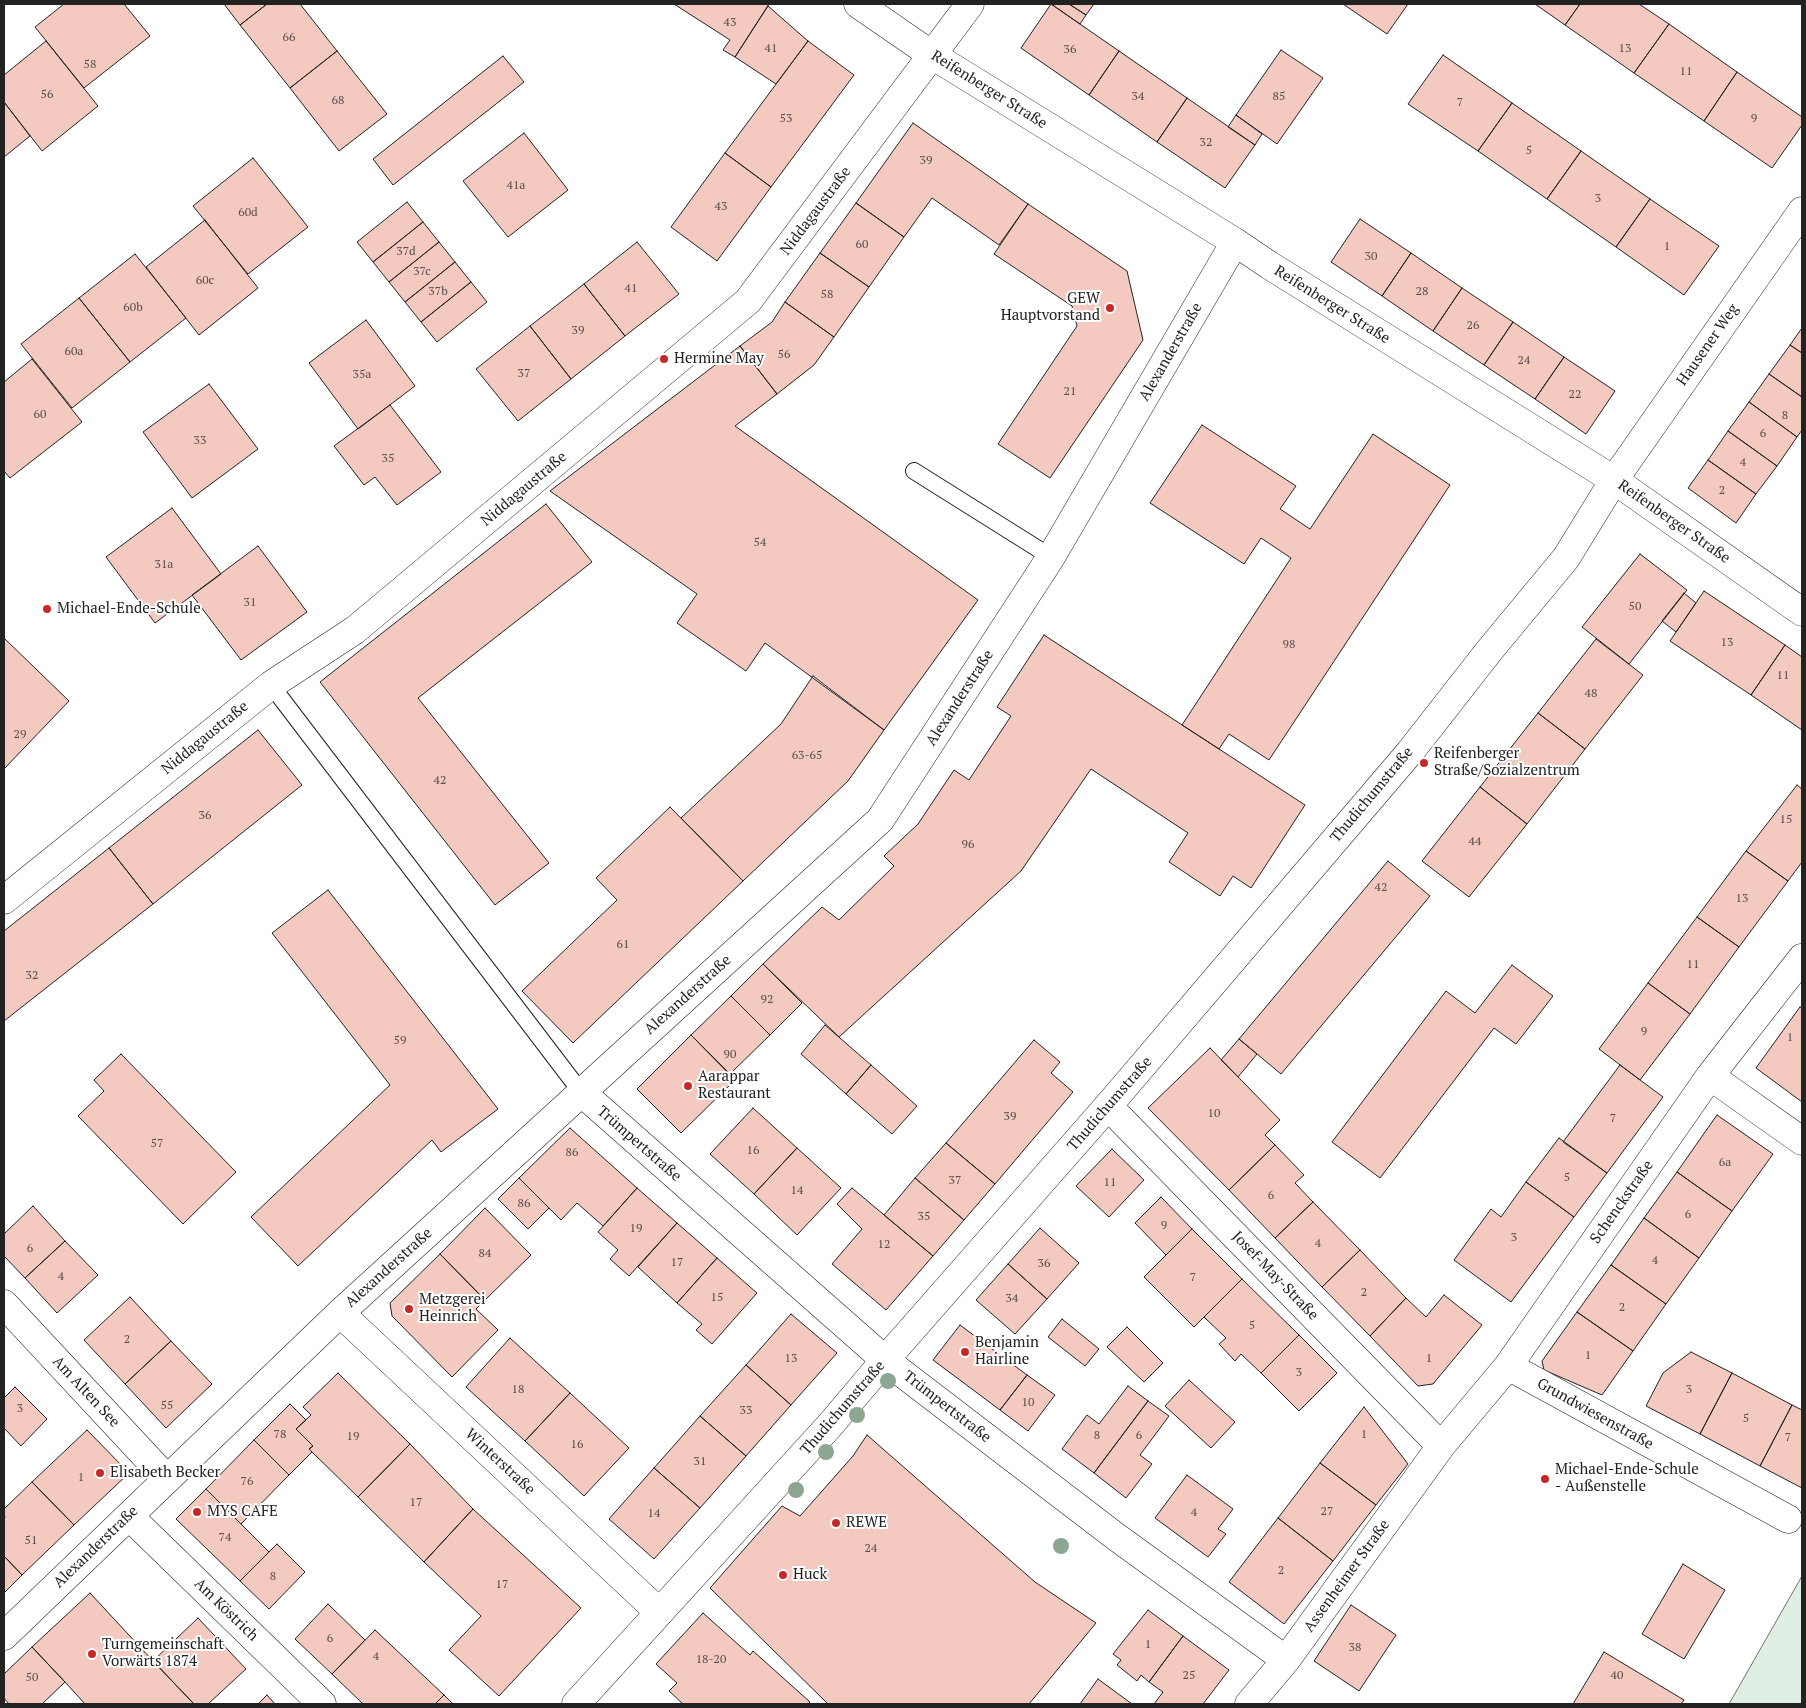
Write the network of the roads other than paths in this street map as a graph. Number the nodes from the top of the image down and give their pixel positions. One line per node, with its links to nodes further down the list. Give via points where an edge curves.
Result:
1 (858, 4): 3 (street, Reifenberger Straße)
2 (970, 4): 3 (street, Niddagaustraße)
3 (932, 55): 5 (street, Reifenberger Straße); 10 (street, Niddagaustraße, via 748,301 355,630)
4 (1802, 211): 7 (street, Hausener Weg)
5 (1235, 242): 7 (street, Reifenberger Straße); 8 (street, Alexanderstraße)
6 (914, 471): 8 (lane)
7 (1614, 480): 9 (street, Reifenberger Straße); 15 (street, Thudichumstraße, via 1566,558 1410,752)
8 (1052, 556): 14 (street, Alexanderstraße, via 880,820)
9 (1802, 612)
10 (270, 685): 11 (street, Niddagaustraße); 14 (lane)
11 (4, 900)
12 (1802, 958): 13 (street, Schenckstraße)
13 (1710, 1076): 16 (street); 20 (street, Schenckstraße)
14 (581, 1092): 18 (street, Alexanderstraße); 19 (street, Trümpertstraße)
15 (1108, 1106): 19 (street, Thudichumstraße); 21 (street, Josef-May-Straße)
16 (1802, 1142)
17 (4, 1304): 22 (street, Am Alten See)
18 (340, 1313): 22 (street, Alexanderstraße); 25 (street, Winterstraße)
19 (885, 1360): 25 (street, Thudichumstraße); 27 (street, Trümpertstraße, via 1115,1536)
20 (1508, 1366): 21 (street, Schenckstraße); 24 (street, Grundwiesenstraße)
21 (1441, 1446): 27 (street, Assenheimer Straße)
22 (167, 1479): 23 (street, Alexanderstraße)
23 (129, 1516): 26 (street, Alexanderstraße); 28 (street, Am Köstrich)
24 (1788, 1519)
25 (660, 1612): 29 (street, Thudichumstraße)
26 (4, 1636)
27 (1286, 1660): 30 (street, Assenheimer Straße)
28 (322, 1704)
29 (576, 1704)
30 (1249, 1704)

